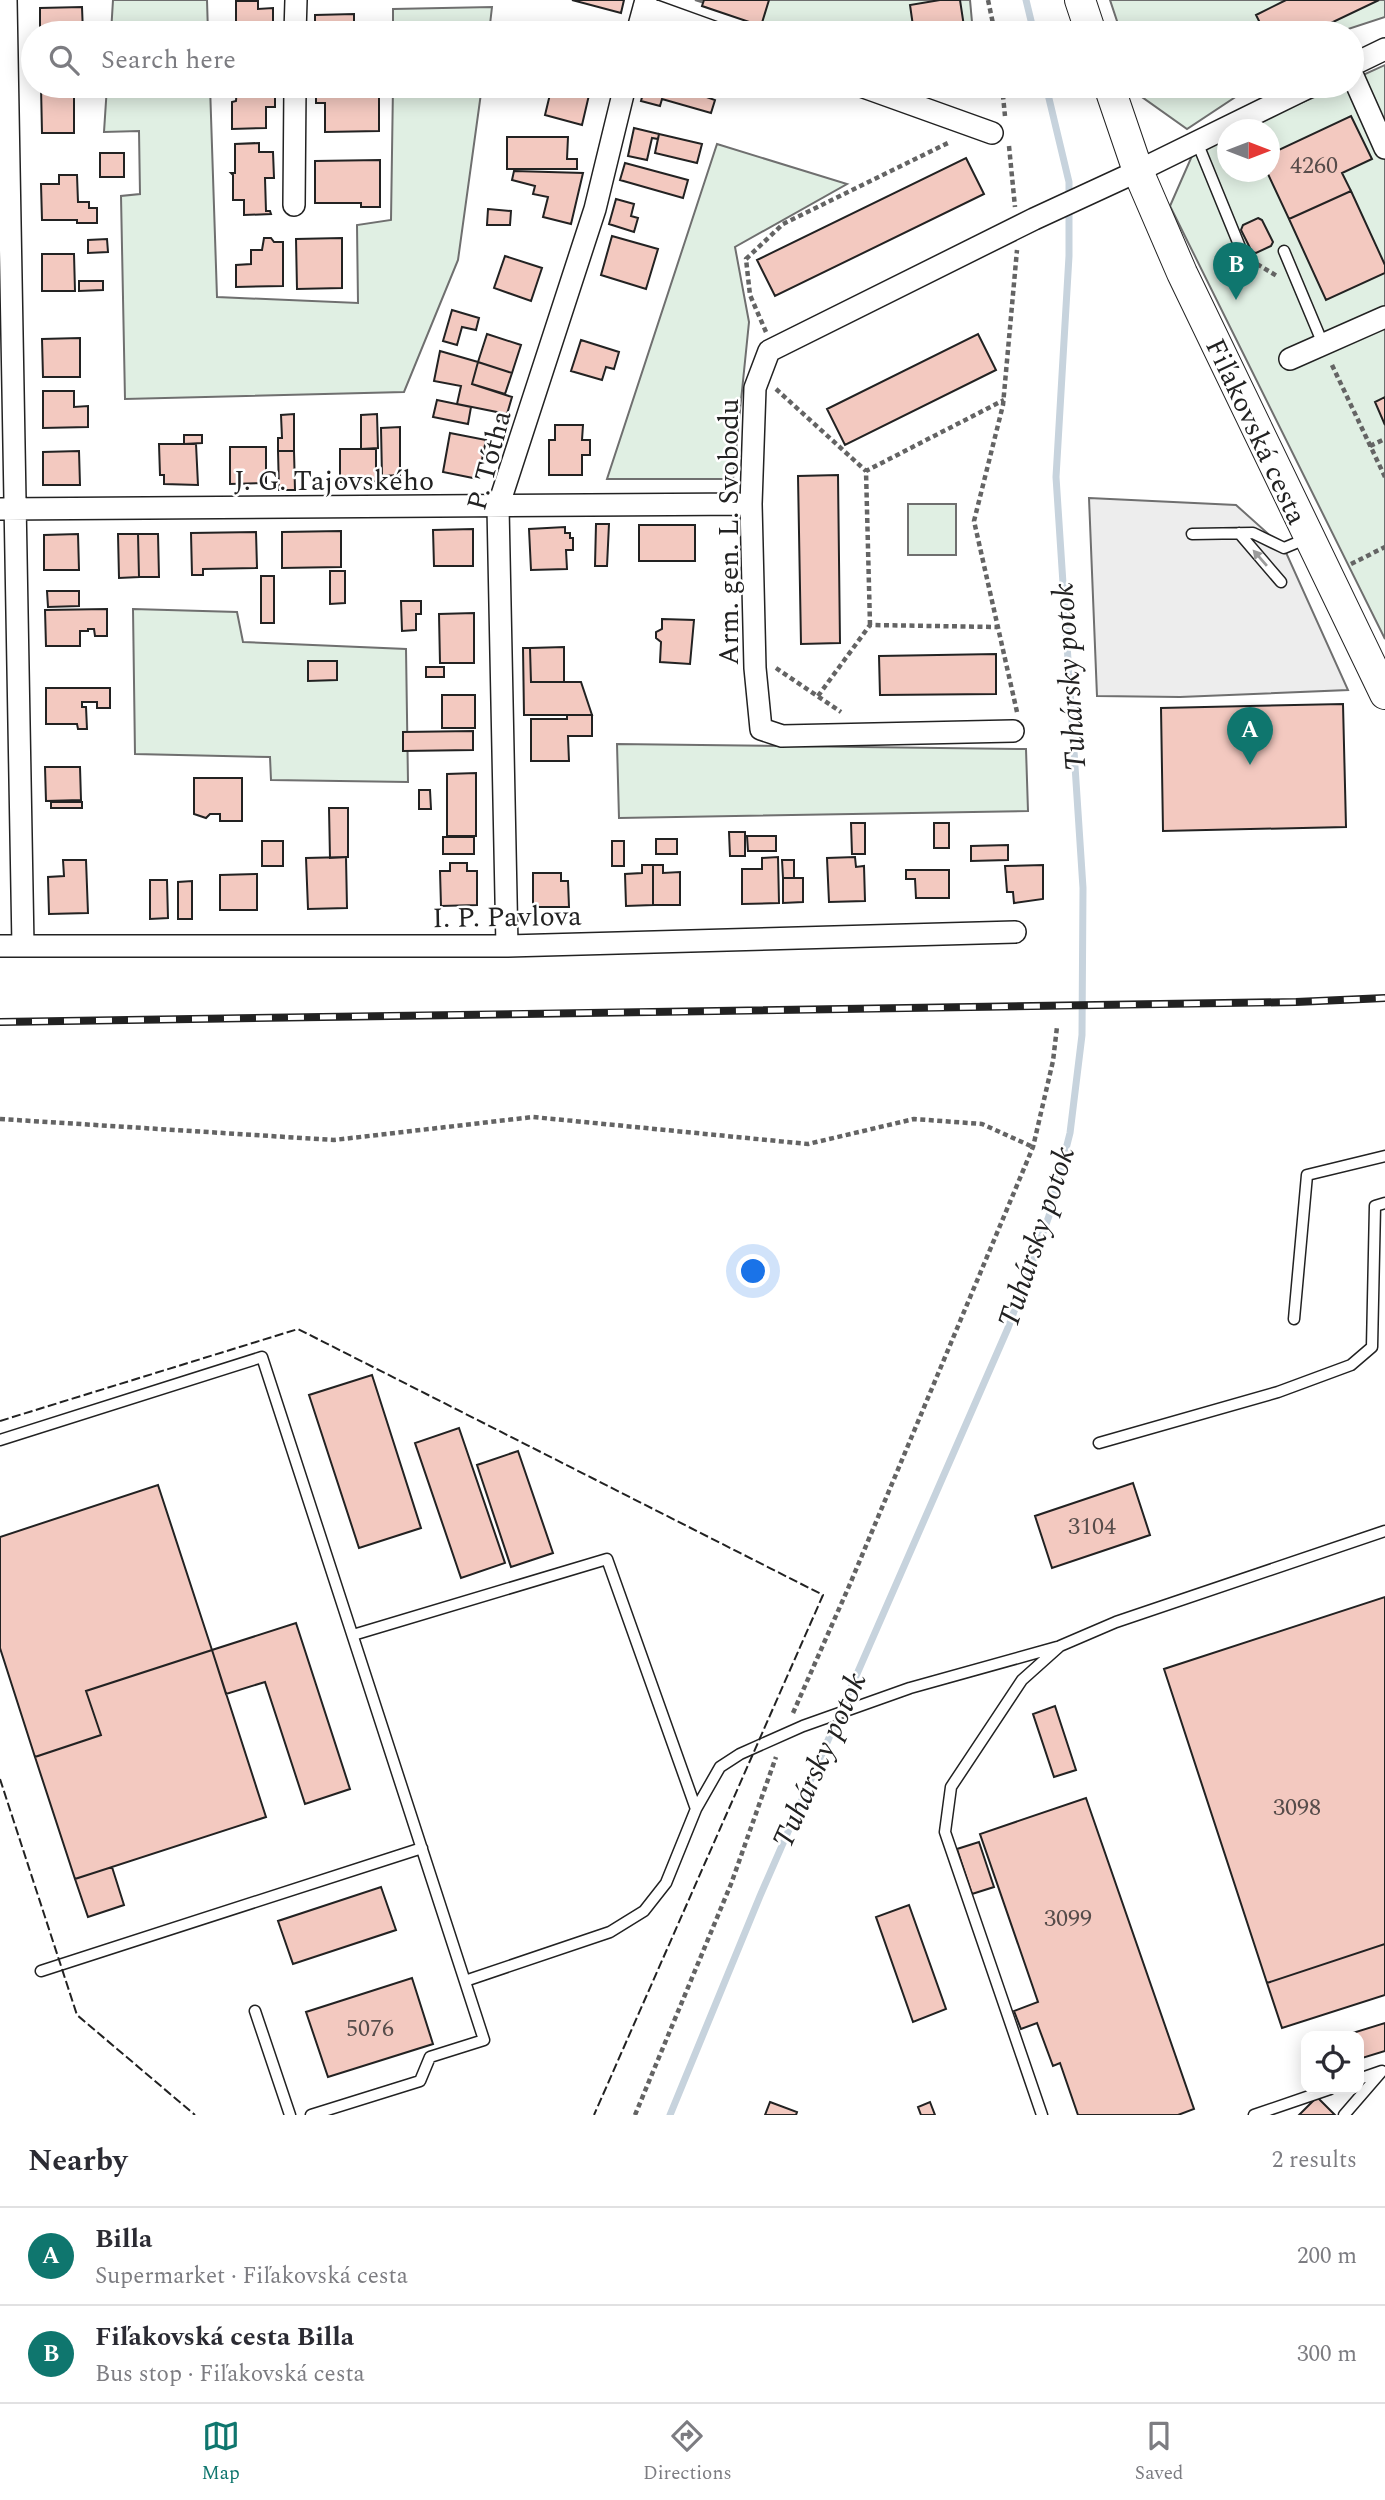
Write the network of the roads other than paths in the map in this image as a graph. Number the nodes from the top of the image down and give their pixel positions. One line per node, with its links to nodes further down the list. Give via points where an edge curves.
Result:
1 (6, 0): 28 (street)
2 (296, 0): 5 (street)
3 (1080, 0): 7 (street)
4 (645, 4): 6 (street)
5 (295, 21)
6 (687, 21)
7 (1087, 21)
8 (1385, 49): 9 (street)
9 (1364, 59)
10 (295, 98): 20 (street)
11 (622, 98): 27 (street, P. Tótha, via 595,209)
12 (898, 98): 16 (street)
13 (1113, 98): 19 (street, Fiľakovská cesta)
14 (1287, 98): 17 (street, Arm. gen. L. Svobodu)
15 (1363, 98): 18 (street)
16 (1002, 132)
17 (1197, 142): 19 (street, Arm. gen. L. Svobodu); 22 (lane)
18 (1385, 148)
19 (1138, 171): 26 (street, Arm. gen. L. Svobodu, via 769,351 755,388); 31 (street, Fiľakovská cesta)
20 (294, 205)
21 (1284, 251): 24 (lane)
22 (1244, 257)
23 (1385, 317): 24 (street)
24 (1323, 344): 25 (street)
25 (1290, 359)
26 (751, 504): 27 (street, J. G. Tajovského); 34 (street, Arm. gen. L. Svobodu, via 761,729 782,736)
27 (498, 507): 28 (street, J. G. Tajovského); 38 (street, P. Tótha)
28 (8, 509): 37 (street)
29 (1192, 534): 30 (lane)
30 (1236, 534): 31 (lane, via 1253,533); 32 (lane, one-way to 30)
31 (1296, 543): 33 (street, Fiľakovská cesta)
32 (1281, 582)
33 (1385, 694)
34 (1013, 731)
35 (1015, 932): 38 (street, I. P. Pavlova)
36 (0, 946): 37 (street, I. P. Pavlova)
37 (23, 946): 38 (street, I. P. Pavlova)
38 (506, 946)
39 (1385, 1156): 41 (lane, via 1307,1175)
40 (1385, 1203): 43 (lane, via 1375,1206 1372,1347 1350,1365 1278,1392)
41 (1294, 1319)
42 (0, 1440): 45 (lane, via 262,1357)
43 (1099, 1443)
44 (1385, 1531): 46 (lane, via 1116,1622)
45 (353, 1635): 47 (lane, via 607,1559); 48 (lane)
46 (1060, 1646): 47 (lane, via 910,1688 784,1734 720,1767); 58 (lane, via 1022,1681 951,1787 945,1832)
47 (696, 1809): 50 (lane, via 666,1883 644,1911 610,1932)
48 (422, 1848): 49 (lane); 50 (lane)
49 (41, 1971)
50 (465, 1980): 57 (lane, via 484,2040 430,2057 420,2081)
51 (255, 2011): 56 (lane)
52 (1364, 2077): 53 (lane, via 1382,2071)
53 (1364, 2092)
54 (1315, 2094): 59 (lane)
55 (1362, 2094): 60 (lane)
56 (290, 2115)
57 (311, 2115)
58 (1042, 2115)
59 (1254, 2115)
60 (1344, 2115)

